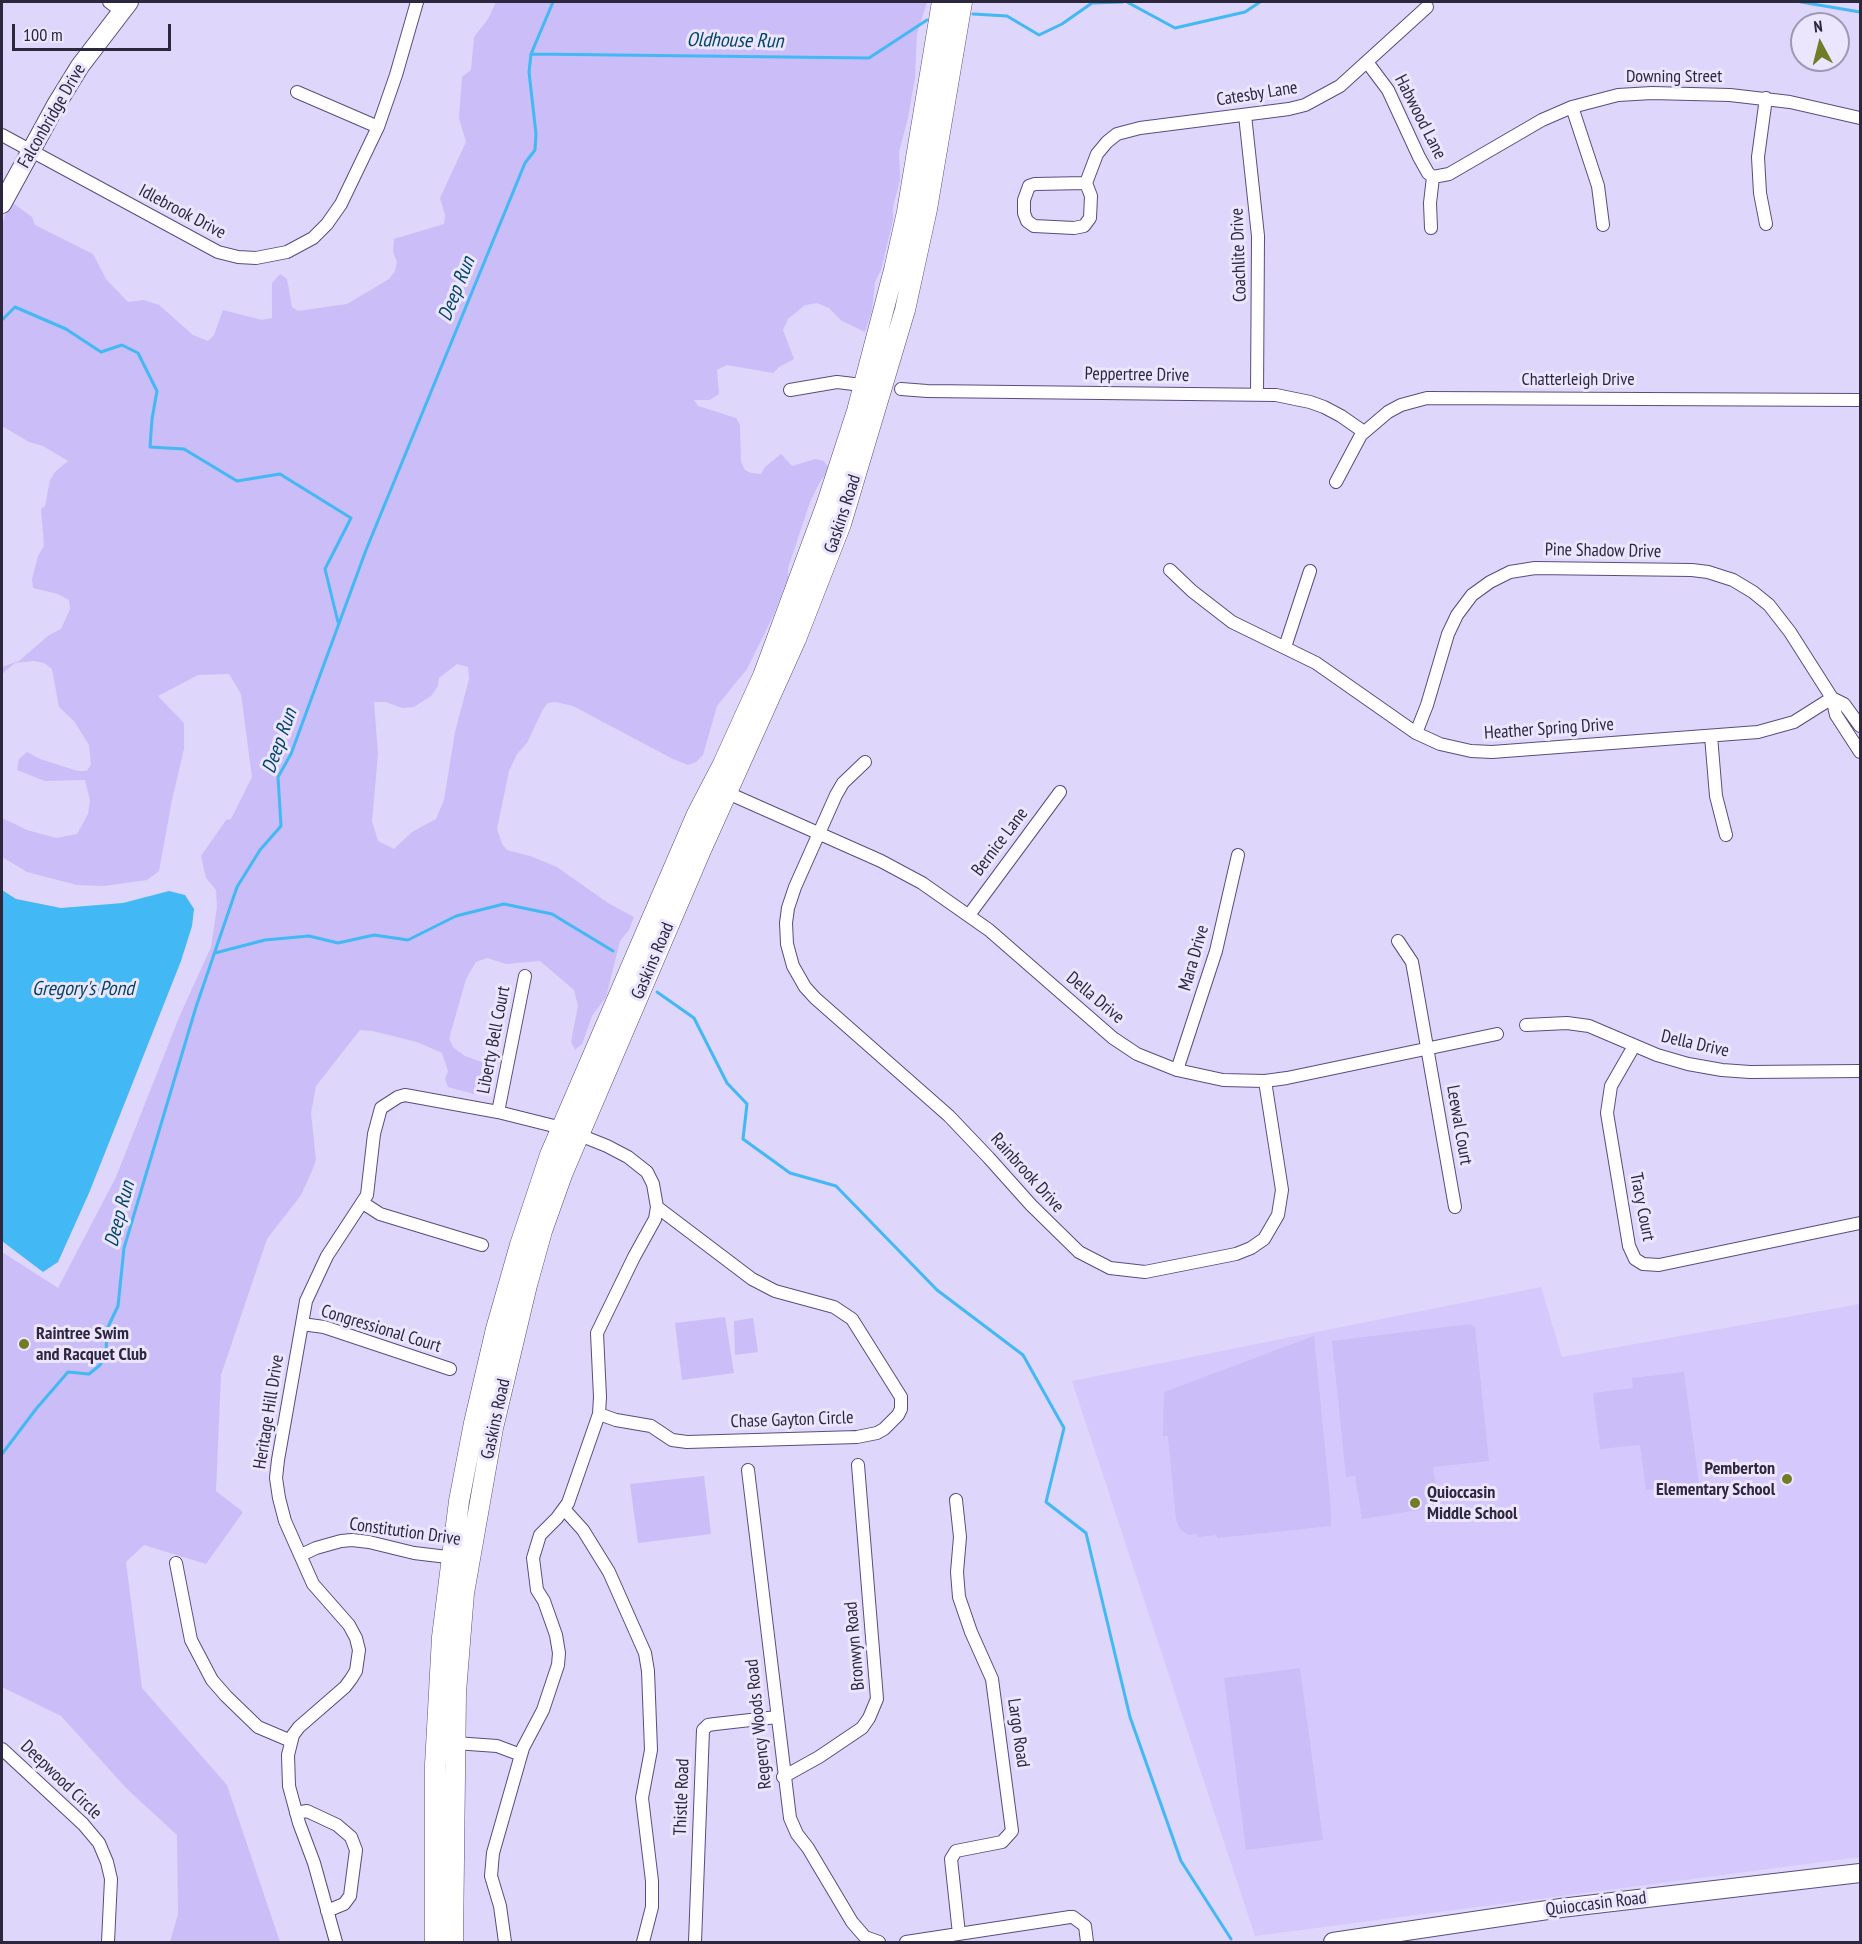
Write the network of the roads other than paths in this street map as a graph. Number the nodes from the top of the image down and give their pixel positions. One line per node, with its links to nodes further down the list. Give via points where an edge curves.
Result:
1 (417, 2): 12 (street, Idlebrook Drive)
2 (942, 2): 21 (main road, Gaskins Road, via 894,270)
3 (962, 2): 21 (main road, Gaskins Road, via 922,237)
4 (120, 5): 14 (main road, Falconbridge Drive)
5 (1428, 7): 6 (street, Catesby Lane)
6 (1367, 62): 10 (street, Catesby Lane, via 1319,99 1289,109); 15 (street, Habwood Lane, via 1389,90)
7 (297, 92): 12 (street)
8 (1766, 99): 9 (street, Downing Street, via 1730,94 1652,93 1618,95); 11 (street, Downing Street); 18 (street, via 1758,157)
9 (1572, 107): 15 (street, Downing Street, via 1449,174); 19 (street, via 1598,186)
10 (1245, 115): 16 (street, Catesby Lane, via 1121,132 1097,154); 23 (street, Coachlite Drive, via 1258,236)
11 (1860, 118)
12 (378, 127): 14 (street, Idlebrook Drive, via 341,204 327,224 298,247 271,257 238,257 218,252)
13 (2, 135): 14 (street, Idlebrook Drive)
14 (31, 151): 17 (main road, Falconbridge Drive)
15 (1432, 177): 20 (street, Habwood Lane)
16 (1086, 183): 16 (street, Catesby Lane, via 1029,186 1024,200 1027,221 1034,226 1084,226 1090,218 1091,196)
17 (2, 204)
18 (1766, 224)
19 (1603, 225)
20 (1431, 228)
21 (883, 387): 22 (street, Peppertree Drive, via 837,382); 23 (street, Peppertree Drive, via 927,391); 36 (main road, Gaskins Road, via 841,524 796,639)
22 (790, 390)
23 (1257, 395): 25 (street, Peppertree Drive, via 1310,402)
24 (1860, 400): 25 (street, Chatterleigh Drive, via 1440,396 1401,405)
25 (1364, 432): 26 (street, Chatterleigh Drive)
26 (1336, 483)
27 (1170, 570): 29 (street, Heather Spring Drive, via 1223,616)
28 (1310, 571): 29 (street)
29 (1285, 647): 32 (street, Heather Spring Drive, via 1335,675)
30 (1832, 698): 31 (street, Pine Shadow Drive, via 1844,704); 32 (street, Pine Shadow Drive, via 1776,613 1733,580 1692,570 1535,568 1500,577 1472,595 1462,607 1448,634); 33 (street, Heather Spring Drive, via 1794,722 1775,728); 34 (street, Pine Shadow Drive, via 1836,715)
31 (1860, 726)
32 (1416, 734): 33 (street, Heather Spring Drive, via 1452,747 1492,752)
33 (1711, 736): 39 (street, via 1716,796)
34 (1860, 752)
35 (865, 762): 38 (street, Rainbrook Drive, via 843,783)
36 (720, 790): 38 (street, Della Drive); 52 (main road, Gaskins Road, via 701,850)
37 (1060, 792): 41 (street, Bernice Lane)
38 (820, 834): 41 (street, Della Drive, via 908,875); 50 (street, Rainbrook Drive, via 788,908 787,944 799,978 815,998 949,1116 1030,1205 1087,1257 1110,1268 1145,1272 1236,1254 1264,1239 1278,1215 1282,1190)
39 (1726, 835)
40 (1238, 855): 48 (street, Mara Drive, via 1216,951)
41 (969, 915): 48 (street, Della Drive, via 1113,1038 1137,1054)
42 (1398, 941): 47 (street, Leewal Court, via 1412,962)
43 (525, 976): 51 (street, Liberty Bell Court)
44 (1526, 1025): 46 (street, Della Drive, via 1588,1026)
45 (1497, 1034): 47 (street, Della Drive)
46 (1634, 1046): 49 (street, Della Drive, via 1673,1060 1722,1070); 56 (street, Tracy Court, via 1611,1086 1607,1113 1629,1246 1635,1258 1643,1264 1659,1265)
47 (1427, 1049): 50 (street, Della Drive); 55 (street, Leewal Court)
48 (1177, 1070): 50 (street, Della Drive, via 1223,1080)
49 (1860, 1071)
50 (1265, 1081)
51 (498, 1112): 52 (street, Heritage Hill Drive); 53 (street, Heritage Hill Drive, via 405,1095 381,1108)
52 (570, 1131): 54 (street, Heritage Hill Drive, via 628,1157 647,1172); 66 (main road, Gaskins Road, via 527,1285)
53 (363, 1203): 57 (street, via 380,1214); 58 (street, Heritage Hill Drive, via 317,1274)
54 (657, 1207): 60 (street, via 655,1219 597,1333); 60 (street, Chase Gayton Circle, via 752,1279 774,1291 834,1307 852,1318 901,1397 901,1409 884,1429 857,1437 687,1442 672,1440 651,1426)
55 (1455, 1207)
56 (1860, 1223)
57 (482, 1245)
58 (302, 1324): 59 (street, Congressional Court, via 324,1327); 65 (street, Heritage Hill Drive, via 276,1478 285,1521)
59 (450, 1369)
60 (599, 1414): 64 (street)
61 (858, 1466): 73 (street, Bronwyn Road, via 877,1699 862,1728)
62 (748, 1470): 68 (street, Regency Woods Road)
63 (956, 1500): 77 (street, Largo Road, via 959,1597 992,1679 1012,1831 1002,1842 956,1851 951,1859)
64 (564, 1509): 72 (street, via 540,1535 533,1558 537,1590 556,1635 559,1653 543,1710); 83 (street, via 583,1530 609,1572 645,1653 651,1750 642,1798 652,1907)
65 (301, 1555): 66 (street, Constitution Drive, via 352,1540); 69 (street, Heritage Hill Drive, via 314,1584 349,1625 356,1638 358,1660 345,1687 299,1726)
66 (460, 1558): 70 (main road, Gaskins Road, via 464,1593); 80 (main road, Gaskins Road, via 442,1637 436,1723)
67 (176, 1563): 69 (street, via 191,1640 212,1680 258,1726)
68 (777, 1717): 73 (street, Regency Woods Road); 84 (street, Thistle Road, via 708,1725 703,1730)
69 (291, 1741): 74 (street, via 289,1786)
70 (454, 1743): 72 (street, via 498,1746); 81 (main road, Gaskins Road)
71 (2, 1749): 78 (street, Deepwood Circle, via 99,1843 111,1879)
72 (521, 1755): 82 (street, via 493,1853 491,1876)
73 (783, 1777): 85 (street, Regency Woods Road, via 797,1834 857,1928)
74 (296, 1813): 76 (street); 76 (street, via 307,1811 337,1825 351,1837 356,1850 350,1896 344,1904)
75 (1860, 1873): 88 (main road, Quioccasin Road, via 1562,1908)
76 (327, 1911): 79 (street)
77 (959, 1934): 86 (street); 87 (street, via 1073,1917 1085,1926)
78 (108, 1942)
79 (336, 1942)
80 (435, 1942)
81 (453, 1942)
82 (505, 1942)
83 (643, 1942)
84 (695, 1942)
85 (879, 1942)
86 (906, 1942)
87 (1087, 1942)
88 (1333, 1942)

